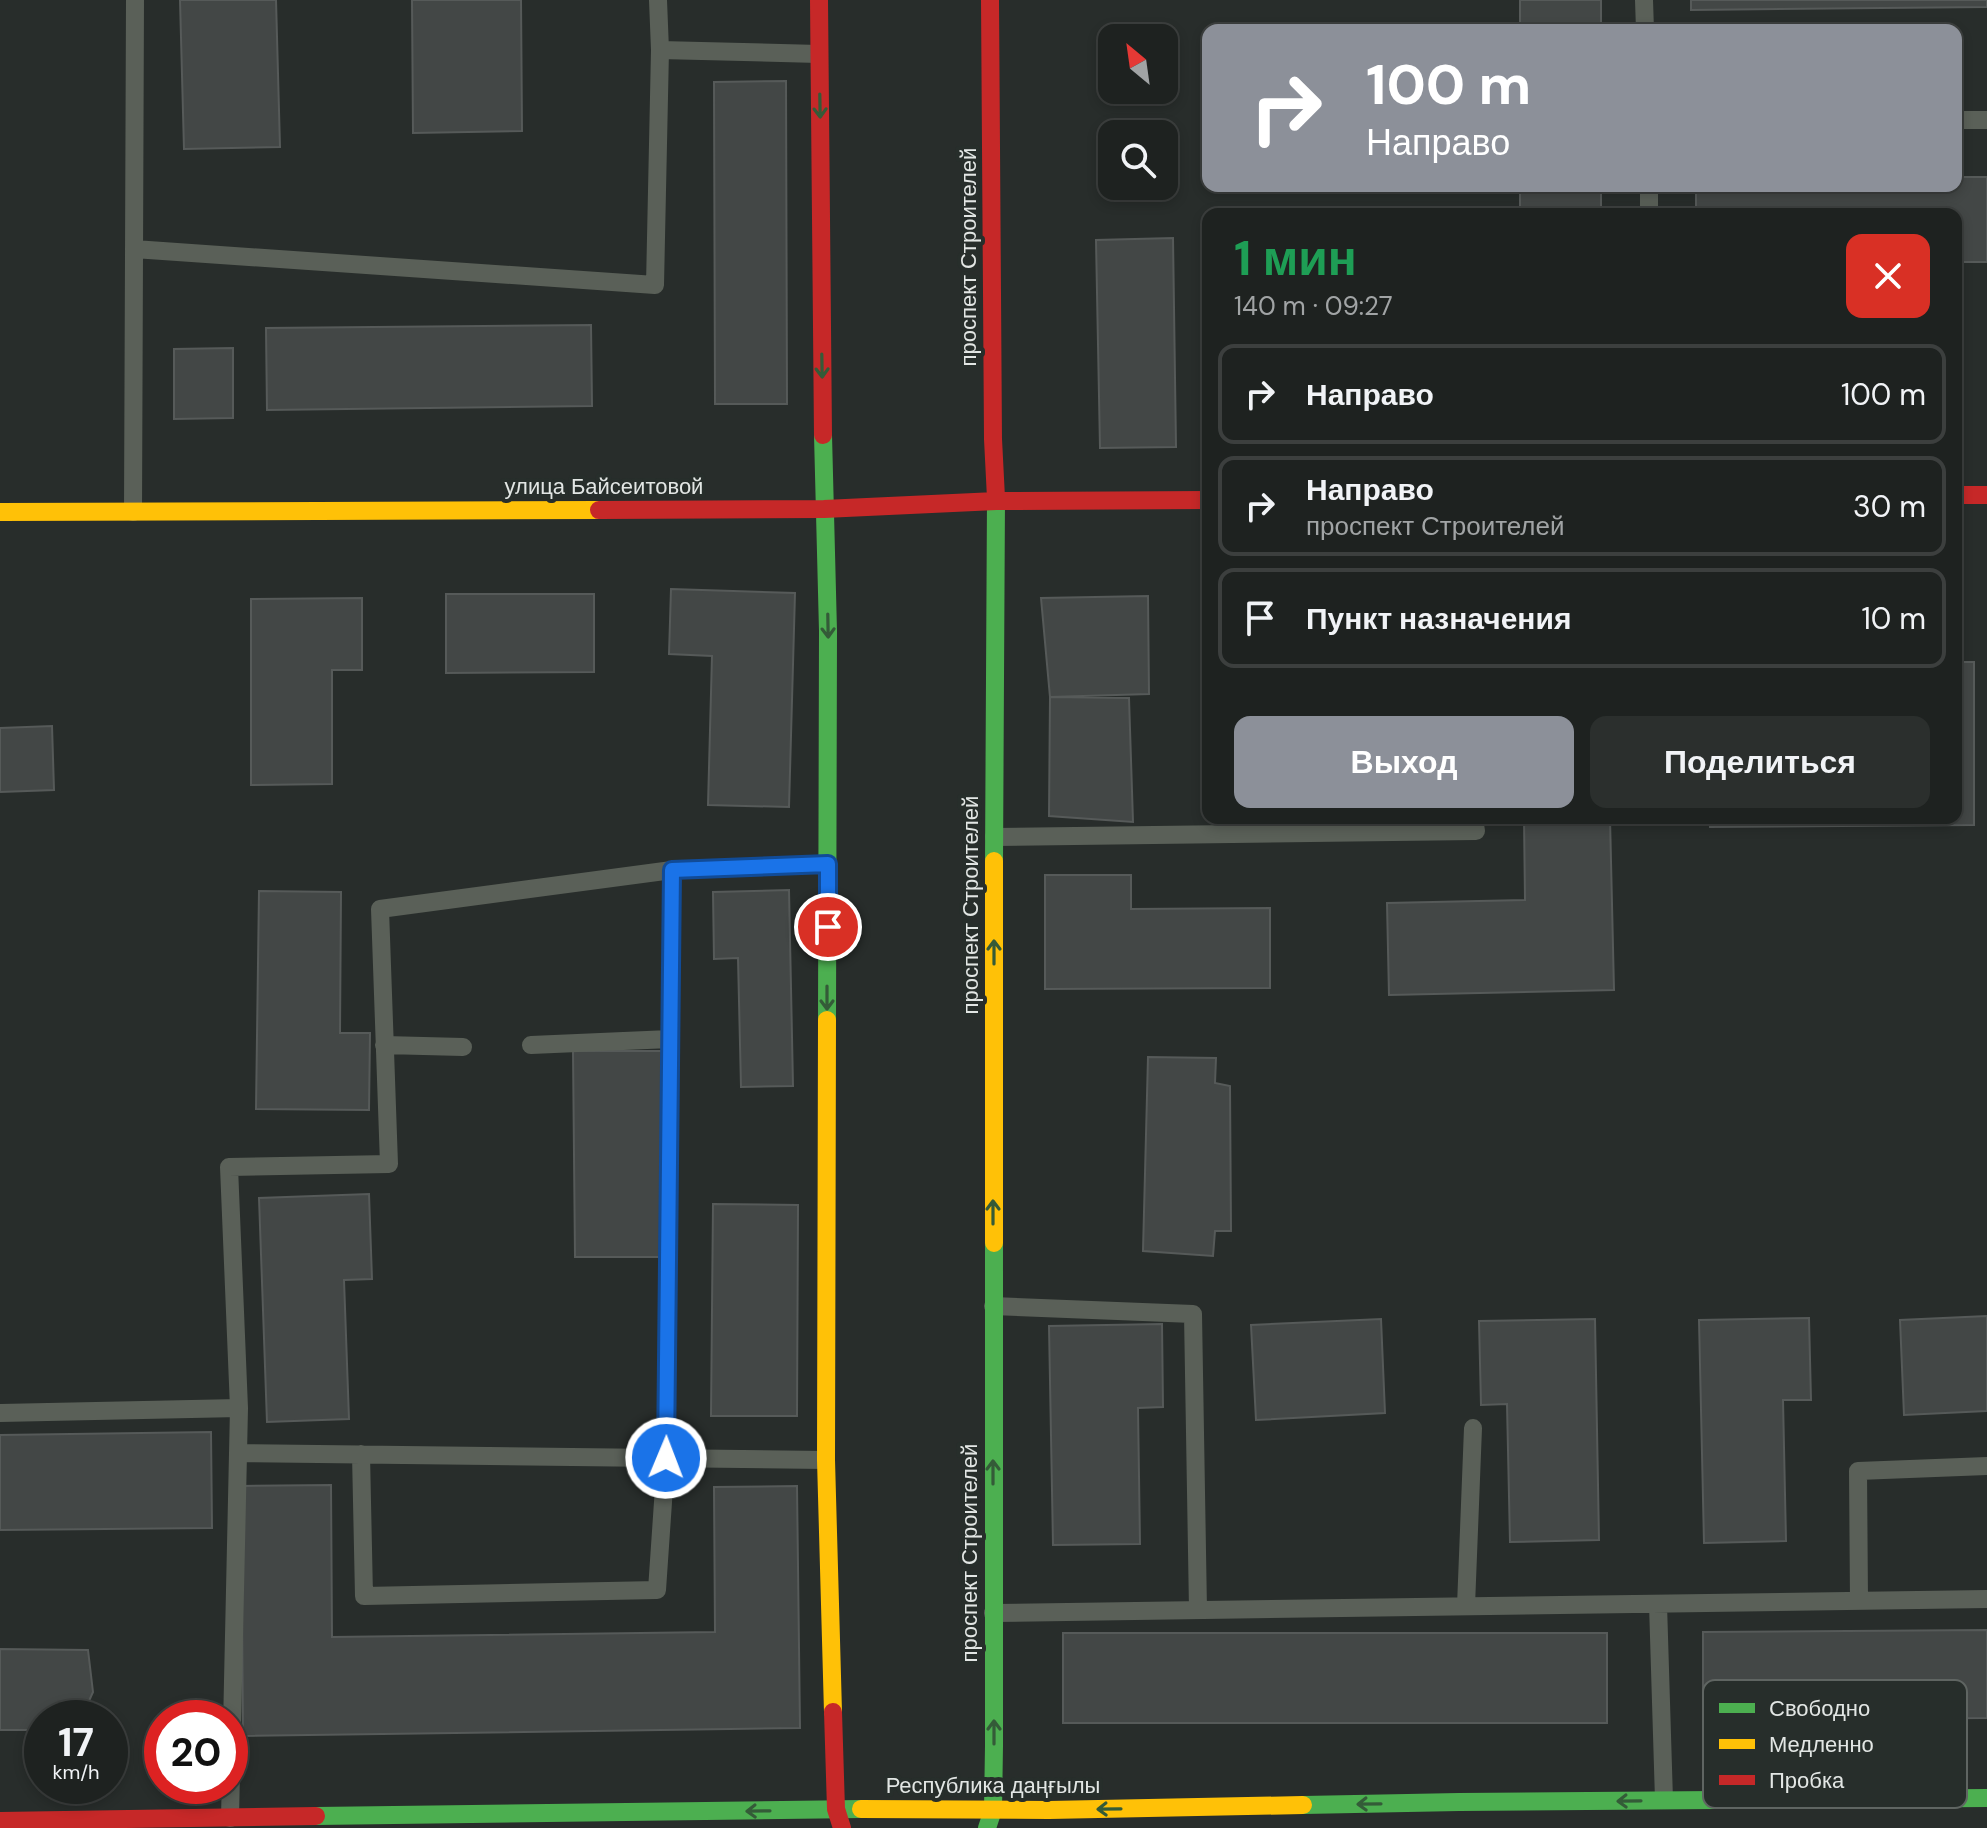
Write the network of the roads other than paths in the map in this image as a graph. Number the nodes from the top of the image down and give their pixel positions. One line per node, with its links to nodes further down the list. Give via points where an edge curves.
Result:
1 (135, 0): 11 (lane)
2 (658, 0): 7 (lane)
3 (819, 0): 8 (street)
4 (990, 0): 15 (street, проспект Строителей)
5 (1644, 0): 6 (lane)
6 (1645, 24)
7 (660, 50): 8 (lane); 11 (lane, via 655,285)
8 (819, 54): 16 (street, one-way to 16)
9 (1962, 120): 10 (lane)
10 (1987, 120)
11 (134, 249): 18 (lane)
12 (1962, 495): 13 (street)
13 (1987, 495)
14 (1202, 500): 15 (street, улица Байсеитовой)
15 (996, 501): 16 (street, улица Байсеитовой); 20 (street, проспект Строителей)
16 (824, 509): 18 (street, улица Байсеитовой); 21 (street, one-way to 21)
17 (0, 512): 18 (street, улица Байсеитовой)
18 (133, 512)
19 (1475, 824): 20 (lane, via 1476,831)
20 (994, 837): 27 (street, проспект Строителей, one-way to 20)
21 (828, 864): 22 (lane); 34 (street, one-way to 34)
22 (672, 870): 23 (lane); 24 (lane, via 380,909)
23 (670, 1039): 25 (lane); 33 (lane)
24 (384, 1045): 26 (lane); 28 (lane, via 389,1164 229,1167)
25 (531, 1045)
26 (463, 1047)
27 (993, 1306): 40 (lane, via 1193,1314); 41 (street, проспект Строителей, one-way to 27)
28 (239, 1408): 29 (lane); 31 (lane)
29 (0, 1413)
30 (1473, 1428): 39 (lane)
31 (238, 1453): 32 (lane); 47 (lane)
32 (361, 1454): 33 (lane); 33 (lane, via 364,1596 657,1590)
33 (666, 1458): 34 (lane)
34 (826, 1460): 46 (street)
35 (1987, 1466): 37 (lane, via 1858,1471)
36 (1987, 1599): 37 (lane)
37 (1859, 1600): 38 (lane)
38 (1658, 1604): 39 (lane); 44 (lane)
39 (1466, 1606): 40 (lane)
40 (1198, 1610): 41 (lane)
41 (993, 1613): 48 (street, проспект Строителей, one-way to 41)
42 (1967, 1798): 43 (street, Республика даңғылы)
43 (1987, 1798)
44 (1664, 1800): 45 (street, Республика даңғылы); 48 (street, Республика даңғылы, one-way to 48)
45 (1703, 1800)
46 (836, 1809): 47 (street, Республика даңғылы, one-way to 47); 48 (street, Республика даңғылы); 50 (street)
47 (230, 1818): 49 (street, Республика даңғылы)
48 (990, 1819)
49 (0, 1821)
50 (842, 1828)

